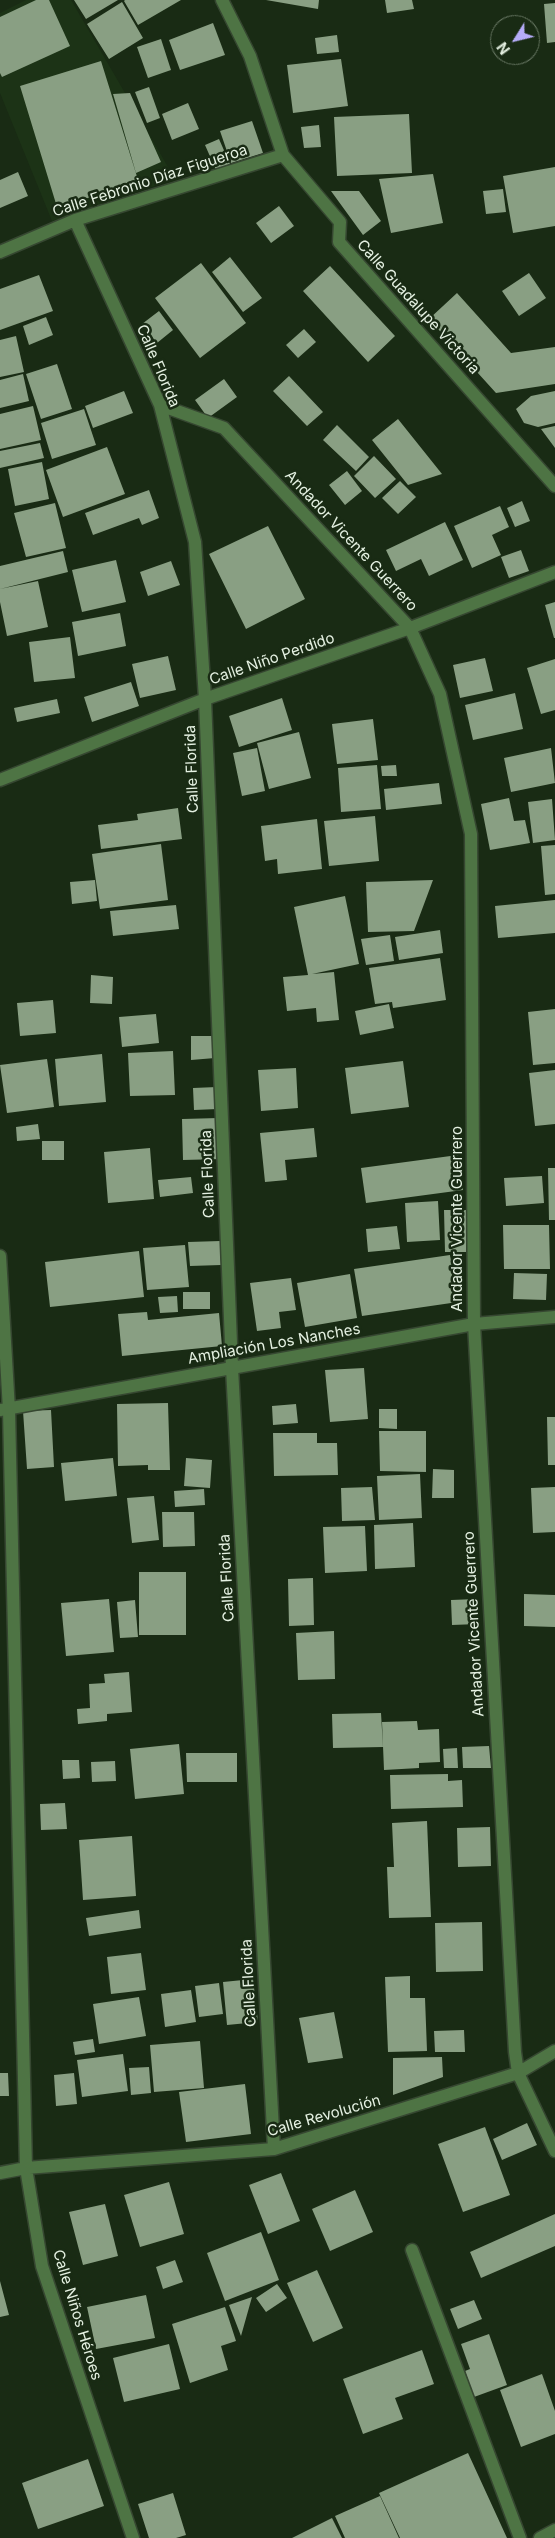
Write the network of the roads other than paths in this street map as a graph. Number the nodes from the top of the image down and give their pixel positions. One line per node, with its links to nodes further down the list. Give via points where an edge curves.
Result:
1 (222, 0): 2 (street, Calle Guadalupe Victoria, via 250,56)
2 (283, 156): 3 (street, Calle Febronio Díaz Figueroa); 6 (street, Calle Guadalupe Victoria, via 340,222 339,242)
3 (75, 220): 4 (street, Calle Febronio Díaz Figueroa); 5 (street, Calle Florida)
4 (0, 252)
5 (160, 406): 8 (street, Andador Vicente Guerrero, via 224,428); 9 (street, Calle Florida, via 195,542)
6 (555, 486)
7 (555, 572): 8 (street, Calle Niño Perdido)
8 (410, 628): 9 (street, Calle Niño Perdido); 13 (street, Andador Vicente Guerrero, via 440,694 471,834)
9 (205, 699): 10 (street, Calle Niño Perdido); 14 (street, Calle Florida)
10 (0, 780)
11 (0, 1256): 15 (street, Calle Niños Héroes)
12 (555, 1317): 13 (street, Ampliación Los Nanches)
13 (474, 1324): 14 (street, Ampliación Los Nanches); 17 (street, Andador Vicente Guerrero)
14 (232, 1368): 15 (street, Ampliación Los Nanches); 18 (street, Calle Florida)
15 (5, 1410): 20 (street, Calle Niños Héroes)
16 (555, 2050): 17 (street, Calle Revolución)
17 (518, 2073): 18 (street, Calle Revolución); 19 (street, Andador Vicente Guerrero)
18 (274, 2149): 20 (street, Calle Revolución)
19 (555, 2151)
20 (26, 2168): 21 (street, Calle Revolución); 24 (street, Calle Niños Héroes, via 42,2266)
21 (0, 2173)
22 (412, 2250): 25 (street)
23 (555, 2530): 26 (street)
24 (132, 2538)
25 (520, 2538)
26 (540, 2538)

